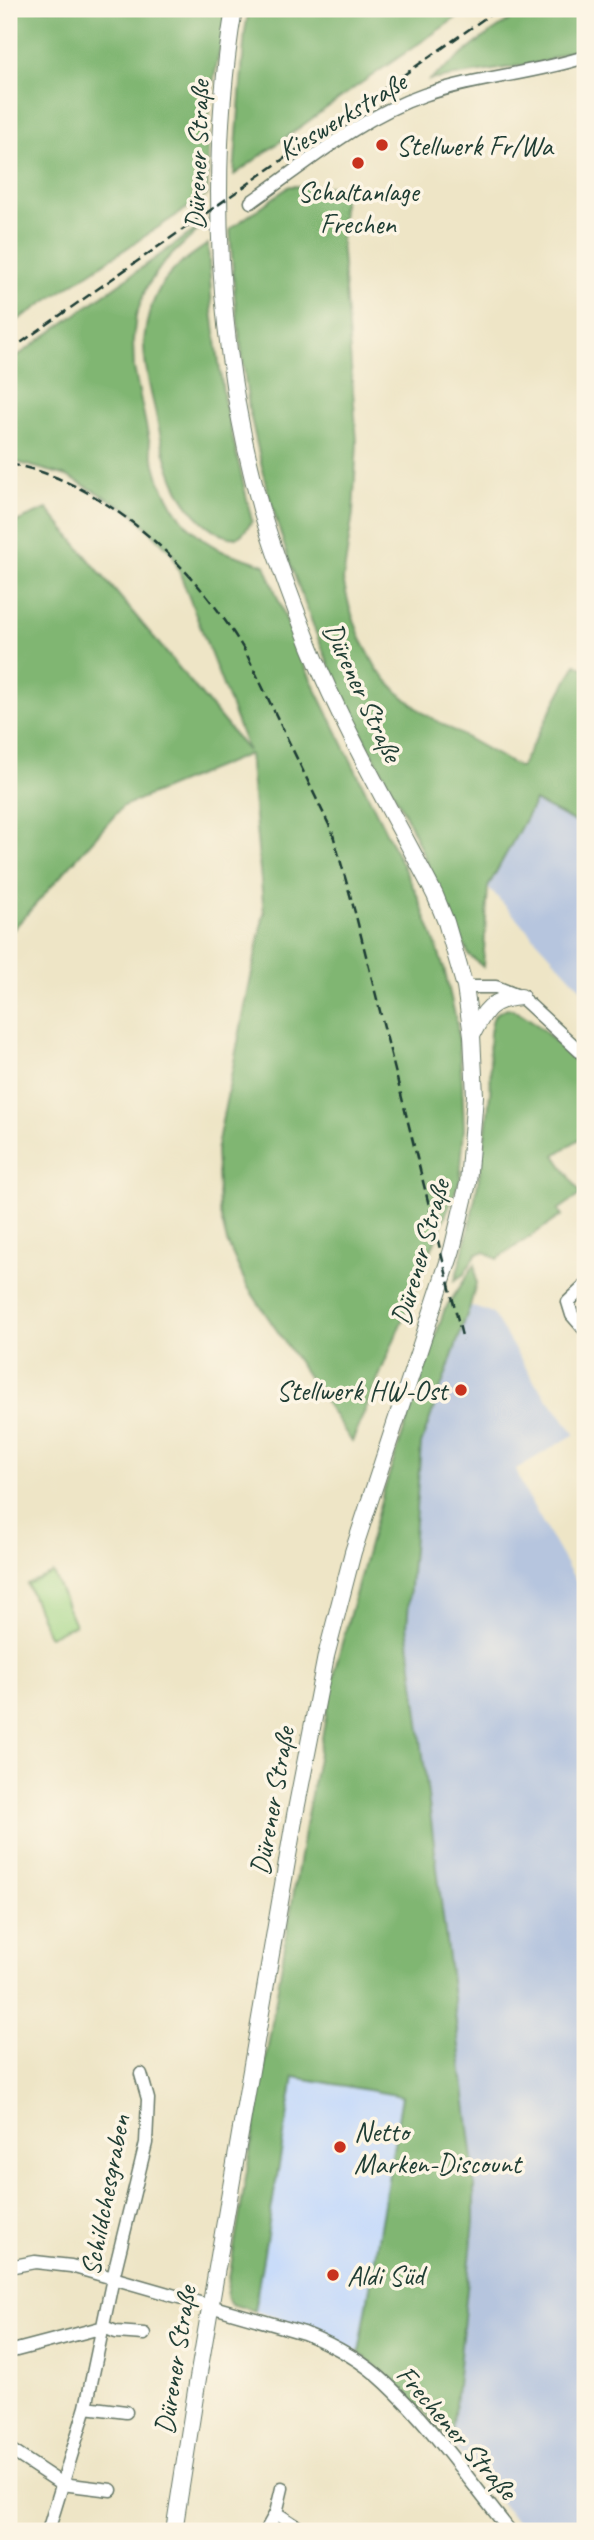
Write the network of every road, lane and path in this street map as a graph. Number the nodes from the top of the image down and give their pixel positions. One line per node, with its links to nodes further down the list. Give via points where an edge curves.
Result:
1 (234, 9): 4 (main road, Dürener Straße, via 218,191 223,287 233,375 261,506 312,651 435,895)
2 (585, 57): 3 (street, Kieswerkstraße, via 548,69 456,85 399,105 330,146)
3 (251, 202)
4 (465, 987): 5 (street, via 496,987); 6 (main road, Dürener Straße)
5 (521, 997): 6 (main road, via 493,1004); 7 (street)
6 (472, 1035): 13 (main road, Dürener Straße, via 475,1096 468,1183 452,1251 353,1552 326,1656)
7 (585, 1056)
8 (585, 1286): 9 (street, via 568,1302)
9 (585, 1330)
10 (141, 2074): 12 (street, Schildchesgraben, via 148,2099 146,2143)
11 (9, 2267): 12 (street, Frechener Straße, via 49,2262)
12 (113, 2278): 13 (street, Frechener Straße); 14 (street, Schildchesgraben)
13 (210, 2306): 25 (main road, Dürener Straße); 28 (street, Frechener Straße, via 326,2342 385,2381)
14 (104, 2327): 15 (street); 16 (street); 17 (street, Schildchesgraben)
15 (144, 2334)
16 (9, 2352)
17 (86, 2407): 18 (street); 20 (street, Schildchesgraben)
18 (125, 2412)
19 (9, 2449): 20 (street)
20 (62, 2484): 22 (street); 24 (street, Schildchesgraben)
21 (282, 2488): 23 (street)
22 (111, 2490)
23 (276, 2513): 26 (street); 27 (street)
24 (48, 2531)
25 (174, 2531)
26 (266, 2531)
27 (304, 2531)
28 (510, 2531)

